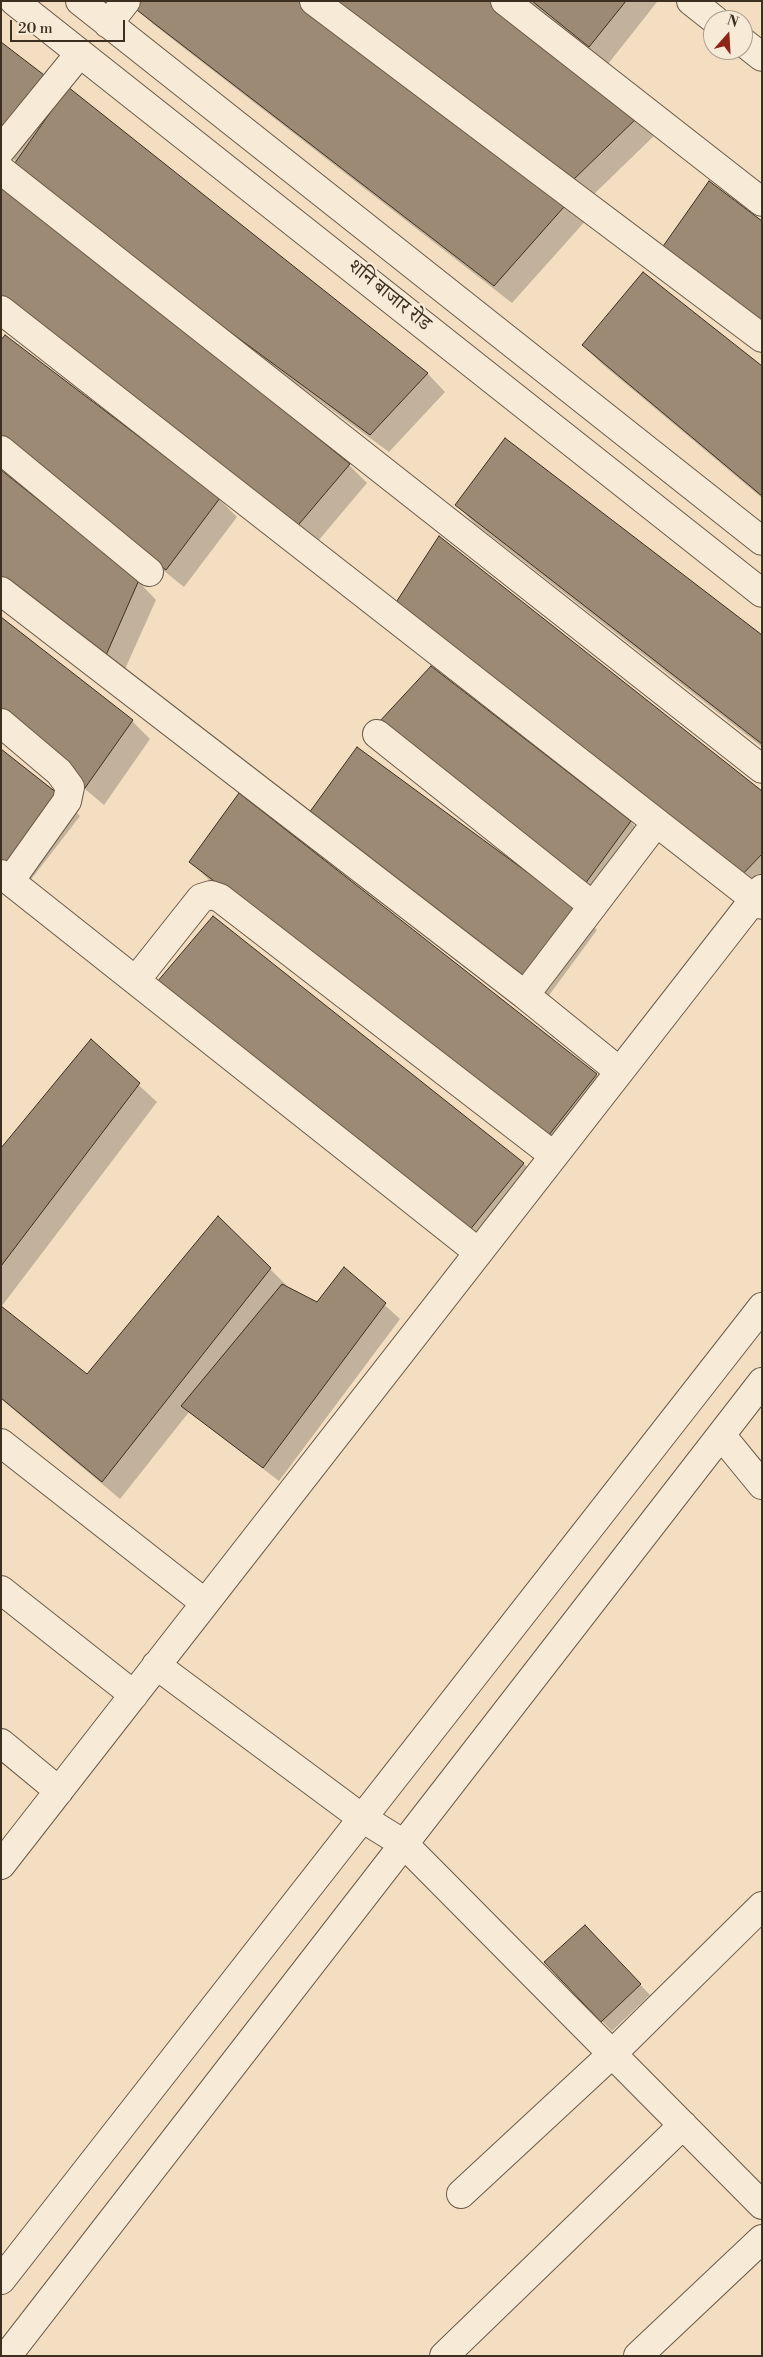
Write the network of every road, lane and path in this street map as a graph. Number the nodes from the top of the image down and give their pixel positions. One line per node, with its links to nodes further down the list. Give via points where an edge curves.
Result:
1 (14, 1): 9 (street, शनि बाजार रोड)
2 (80, 1): 8 (street, शनि बाजार रोड)
3 (126, 1): 8 (street)
4 (314, 1): 14 (street)
5 (506, 1): 12 (street)
6 (691, 1): 7 (street)
7 (703, 10)
8 (108, 24): 16 (street, शनि बाजार रोड)
9 (80, 53): 10 (street); 19 (street, शनि बाजार रोड)
10 (1, 150)
11 (1, 170): 22 (street)
12 (762, 202)
13 (1, 310): 23 (street)
14 (762, 338)
15 (1, 450): 17 (street)
16 (762, 541)
17 (149, 572)
18 (1, 591): 28 (street)
19 (762, 593)
20 (1, 723): 24 (street, via 59,772 70,787 68,801)
21 (377, 734): 26 (street)
22 (762, 769)
23 (656, 822): 25 (street); 26 (street)
24 (6, 877): 27 (street)
25 (759, 897): 29 (street)
26 (593, 906): 28 (street)
27 (136, 980): 30 (street, via 202,898 211,895 220,898); 31 (street)
28 (525, 995): 29 (street)
29 (619, 1071): 30 (street)
30 (553, 1155): 31 (street)
31 (478, 1252): 38 (street)
32 (762, 1307): 43 (street)
33 (762, 1382): 34 (street)
34 (720, 1435): 36 (street); 44 (street)
35 (1, 1443): 38 (street)
36 (762, 1485)
37 (1, 1590): 40 (street)
38 (205, 1603): 39 (street)
39 (156, 1665): 40 (street); 43 (street)
40 (134, 1695): 42 (street)
41 (1, 1743): 42 (street)
42 (59, 1791): 45 (street)
43 (362, 1818): 44 (street); 52 (street)
44 (404, 1844): 47 (street); 53 (street)
45 (1, 1865)
46 (762, 1906): 47 (street)
47 (612, 2054): 48 (street); 49 (street)
48 (683, 2125): 50 (street); 54 (street)
49 (461, 2194)
50 (762, 2205)
51 (762, 2239): 55 (street)
52 (1, 2280)
53 (7, 2356)
54 (444, 2356)
55 (638, 2356)

